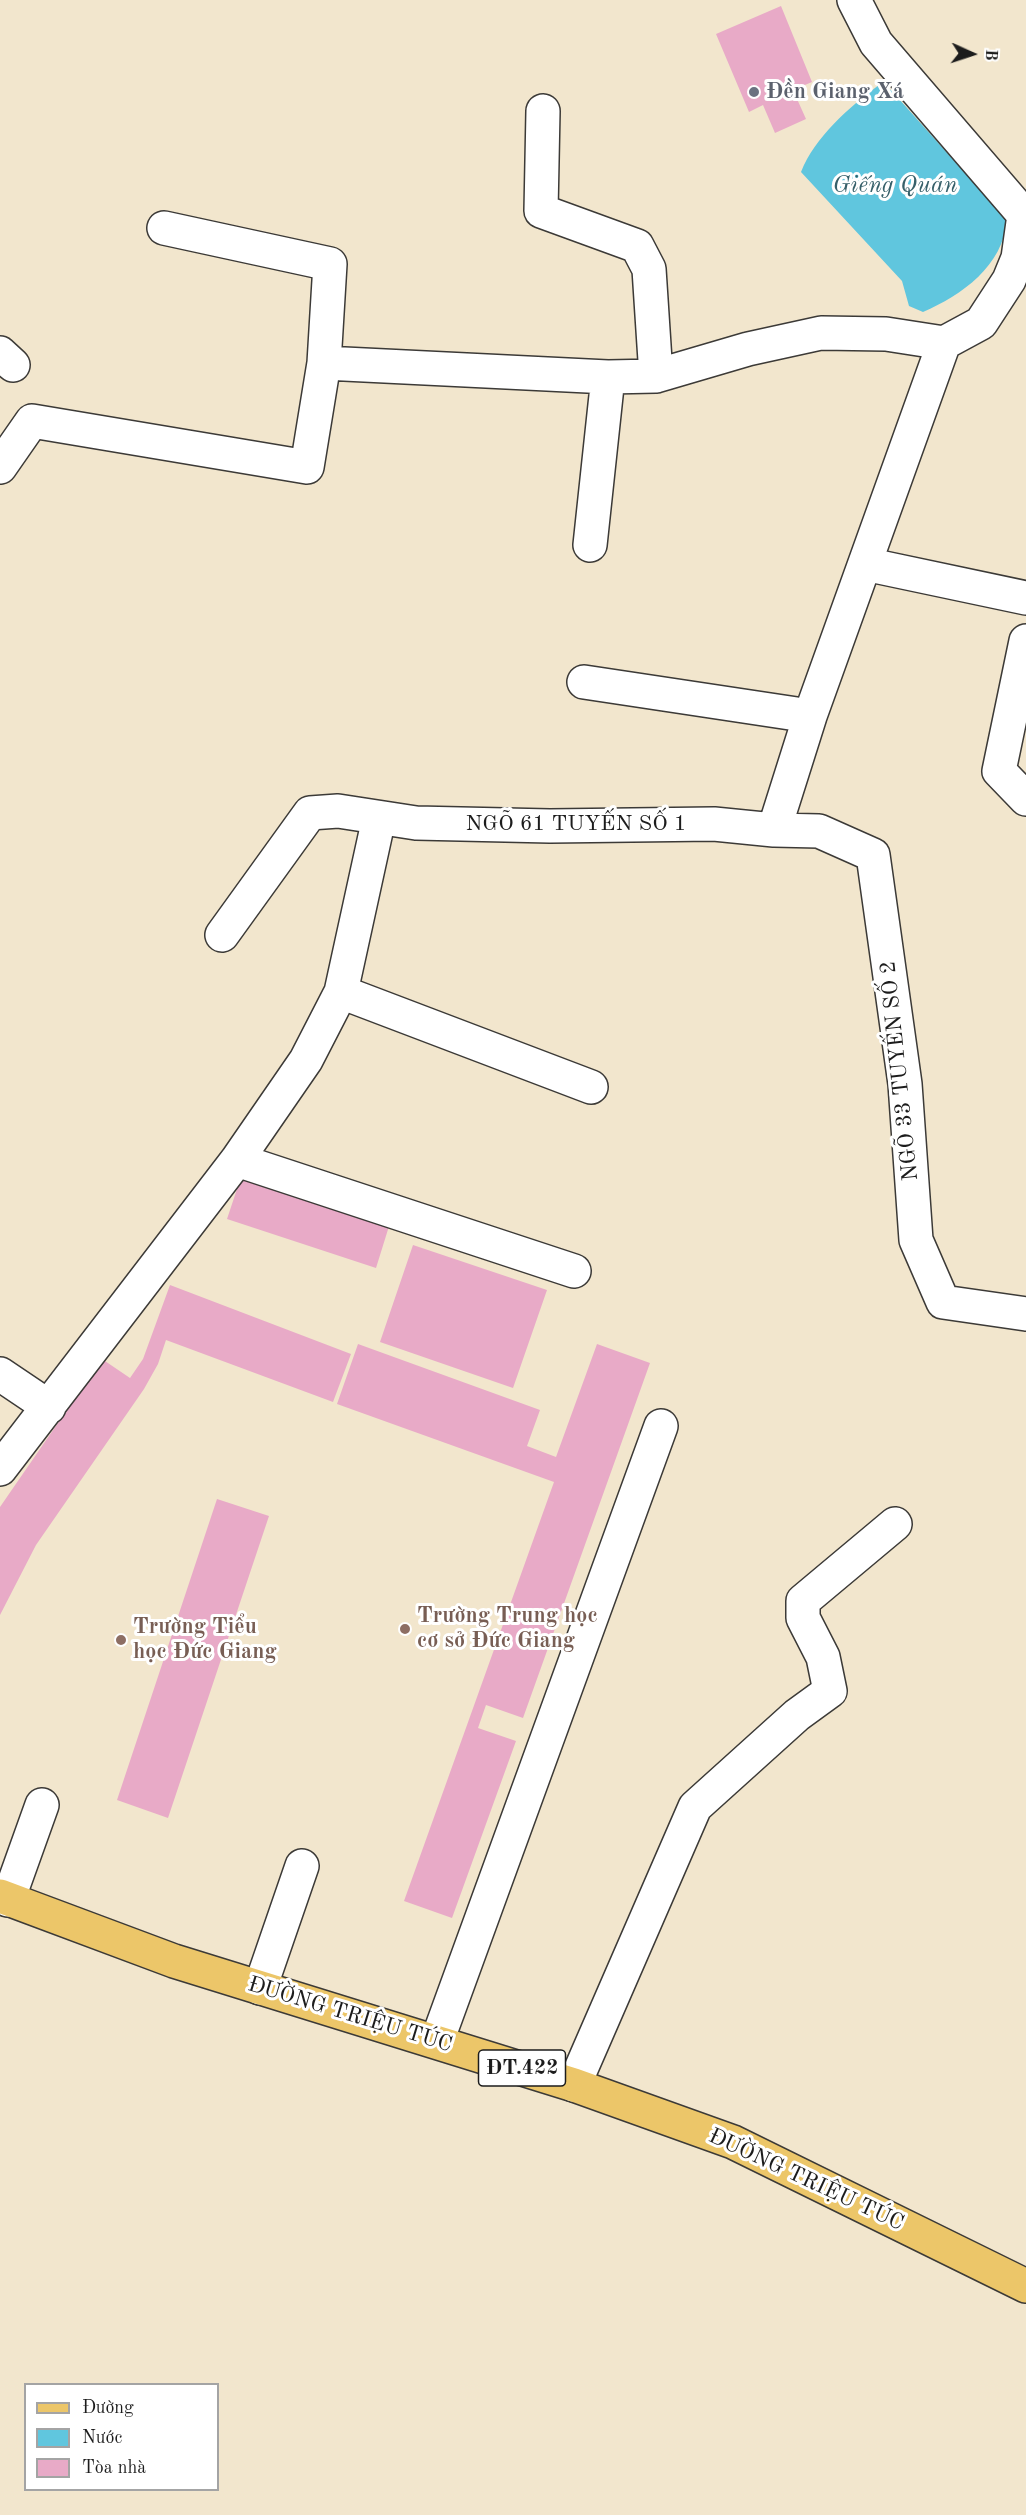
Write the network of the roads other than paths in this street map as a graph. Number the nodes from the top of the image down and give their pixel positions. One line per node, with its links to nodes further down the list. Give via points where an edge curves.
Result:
1 (854, 0): 3 (street, via 876,43)
2 (543, 111): 7 (street, via 541,211 636,246 650,269)
3 (1025, 214): 5 (street, via 1018,258 1009,280 981,323)
4 (164, 228): 6 (street, via 330,264)
5 (944, 343): 7 (street, via 886,334 821,333); 11 (street)
6 (324, 363): 8 (street); 9 (street, via 307,466 32,421)
7 (656, 376): 8 (street)
8 (608, 377): 10 (street)
9 (0, 467)
10 (590, 545)
11 (865, 564): 12 (street); 15 (street)
12 (1026, 598)
13 (1026, 641): 16 (street, via 999,771)
14 (584, 682): 15 (street)
15 (810, 716): 18 (street)
16 (1026, 799)
17 (379, 818): 18 (street, NGÕ 61 TUYẾN SỐ 1, via 416,823 550,826 714,824); 19 (street, NGÕ 61 TUYẾN SỐ 1, via 338,812 310,813); 20 (street)
18 (774, 830): 24 (street, NGÕ 33 TUYẾN SỐ 2, via 819,831 873,855 905,1084 916,1240 943,1302)
19 (222, 935)
20 (341, 992): 21 (street); 22 (street, via 306,1060)
21 (591, 1087)
22 (237, 1160): 23 (street); 26 (street)
23 (574, 1271)
24 (1026, 1314)
25 (0, 1374): 26 (street)
26 (49, 1407): 28 (street)
27 (661, 1426): 34 (street)
28 (0, 1469)
29 (895, 1524): 35 (street, via 803,1601 803,1617 823,1657 830,1691 797,1715 695,1808)
30 (42, 1805): 32 (street)
31 (302, 1866): 33 (street)
32 (4, 1898): 33 (main road, ĐƯỜNG TRIỆU TÚC / ĐT.422, via 174,1961)
33 (260, 1988): 34 (main road, ĐƯỜNG TRIỆU TÚC / ĐT.422)
34 (437, 2041): 35 (main road, ĐƯỜNG TRIỆU TÚC / ĐT.422)
35 (574, 2085): 36 (main road, ĐƯỜNG TRIỆU TÚC / ĐT.422, via 733,2142)
36 (1026, 2286)

